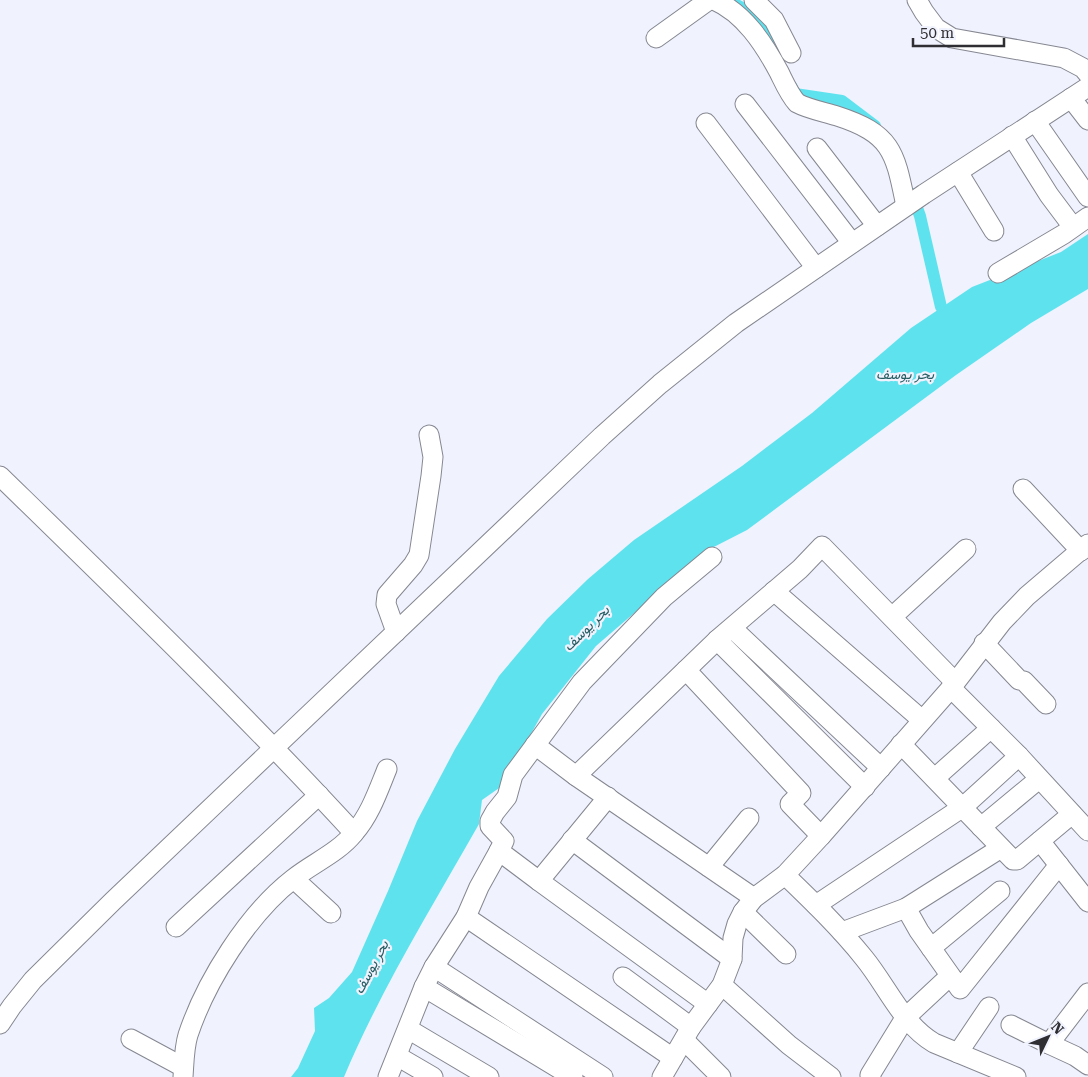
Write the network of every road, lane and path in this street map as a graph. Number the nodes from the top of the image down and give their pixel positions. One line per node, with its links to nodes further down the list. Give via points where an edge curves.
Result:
1 (709, 0): 5 (street)
2 (714, 0): 18 (street, via 754,32 796,102 849,120 878,135 888,145)
3 (754, 0): 6 (street, via 774,20)
4 (917, 0): 7 (street, via 936,28 952,38 1064,58)
5 (656, 38)
6 (791, 53)
7 (1088, 74)
8 (1088, 87): 9 (street)
9 (1071, 98): 11 (street); 12 (street)
10 (745, 104): 22 (street)
11 (1088, 120)
12 (1035, 121): 14 (street); 17 (street)
13 (706, 123): 23 (street)
14 (1012, 136): 16 (street); 19 (street, via 1049,195)
15 (817, 148): 20 (street)
16 (958, 172): 18 (street); 21 (street)
17 (1088, 197)
18 (913, 201): 20 (street)
19 (1080, 222): 24 (street)
20 (876, 226): 22 (street)
21 (994, 231)
22 (852, 244): 23 (street)
23 (816, 268): 34 (street, via 736,323 660,384)
24 (998, 273)
25 (429, 435): 34 (street, via 433,457 419,555 387,595 386,604)
26 (0, 476): 44 (street)
27 (1022, 489): 28 (street)
28 (1085, 547): 36 (street, via 1028,596)
29 (966, 549): 32 (street)
30 (712, 557): 43 (street, via 664,597 597,665)
31 (774, 591): 32 (street, via 822,546); 33 (street); 40 (street)
32 (892, 617): 38 (street)
33 (732, 628): 35 (street); 46 (street)
34 (396, 632): 44 (street)
35 (717, 640): 37 (street); 51 (street)
36 (984, 643): 38 (street); 39 (street)
37 (686, 670): 48 (street); 60 (street, via 800,793 790,804)
38 (953, 685): 40 (street); 41 (street)
39 (1046, 704)
40 (922, 720): 42 (street)
41 (991, 728): 45 (street); 49 (street)
42 (900, 744): 46 (street); 49 (street)
43 (535, 745): 48 (street); 64 (street, via 513,775 506,797 490,821 492,830 504,841)
44 (275, 747): 52 (street); 91 (street, via 33,980)
45 (1019, 756): 50 (street); 54 (street)
46 (880, 768): 51 (street)
47 (387, 769): 59 (street, via 365,818)
48 (576, 776): 53 (street)
49 (935, 778): 54 (street)
50 (1040, 778): 55 (street); 57 (street)
51 (865, 787): 60 (street)
52 (319, 795): 59 (street); 77 (street)
53 (608, 797): 61 (street); 66 (street)
54 (963, 807): 57 (street); 73 (street)
55 (1072, 814): 58 (street); 62 (street)
56 (749, 818): 66 (street)
57 (981, 827): 63 (street)
58 (1088, 831)
59 (354, 833): 68 (street)
60 (821, 836): 67 (street)
61 (572, 840): 69 (street); 81 (street)
62 (1040, 841): 63 (street, via 1015,860); 65 (street)
63 (1001, 848): 74 (street)
64 (498, 851): 69 (street); 76 (street)
65 (1059, 864): 71 (street); 83 (street, via 960,989)
66 (708, 867): 72 (street)
67 (785, 875): 72 (street); 73 (street)
68 (294, 878): 75 (street); 101 (street, via 253,918 225,960 204,997 188,1037)
69 (539, 881): 88 (street)
70 (1000, 891): 79 (street)
71 (1088, 902)
72 (748, 905): 80 (street); 81 (street, via 733,938)
73 (816, 905): 78 (street)
74 (906, 908): 78 (street); 79 (street)
75 (331, 913)
76 (466, 916): 82 (street); 99 (street)
77 (176, 927)
78 (842, 932): 90 (street)
79 (931, 948): 83 (street)
80 (786, 954)
81 (732, 959): 85 (street)
82 (434, 967): 86 (street); 106 (street)
83 (950, 976): 90 (street)
84 (623, 977): 94 (street)
85 (722, 984): 88 (street); 109 (street, via 788,1046)
86 (424, 987): 93 (street); 105 (street)
87 (1088, 993): 96 (street)
88 (708, 1004): 94 (street)
89 (989, 1007): 97 (street)
90 (906, 1018): 97 (street, via 923,1036); 110 (street)
91 (0, 1024)
92 (1011, 1025): 96 (street)
93 (408, 1029): 98 (street); 104 (street)
94 (688, 1033): 99 (street); 108 (street)
95 (131, 1039): 101 (street)
96 (1049, 1044): 100 (street)
97 (958, 1053): 111 (street)
98 (397, 1056): 102 (street); 103 (street)
99 (673, 1058): 107 (street)
100 (1088, 1064)
101 (183, 1072)
102 (388, 1077)
103 (433, 1077)
104 (489, 1077)
105 (573, 1077)
106 (603, 1077)
107 (662, 1077)
108 (721, 1077)
109 (831, 1077)
110 (871, 1077)
111 (1016, 1077)

